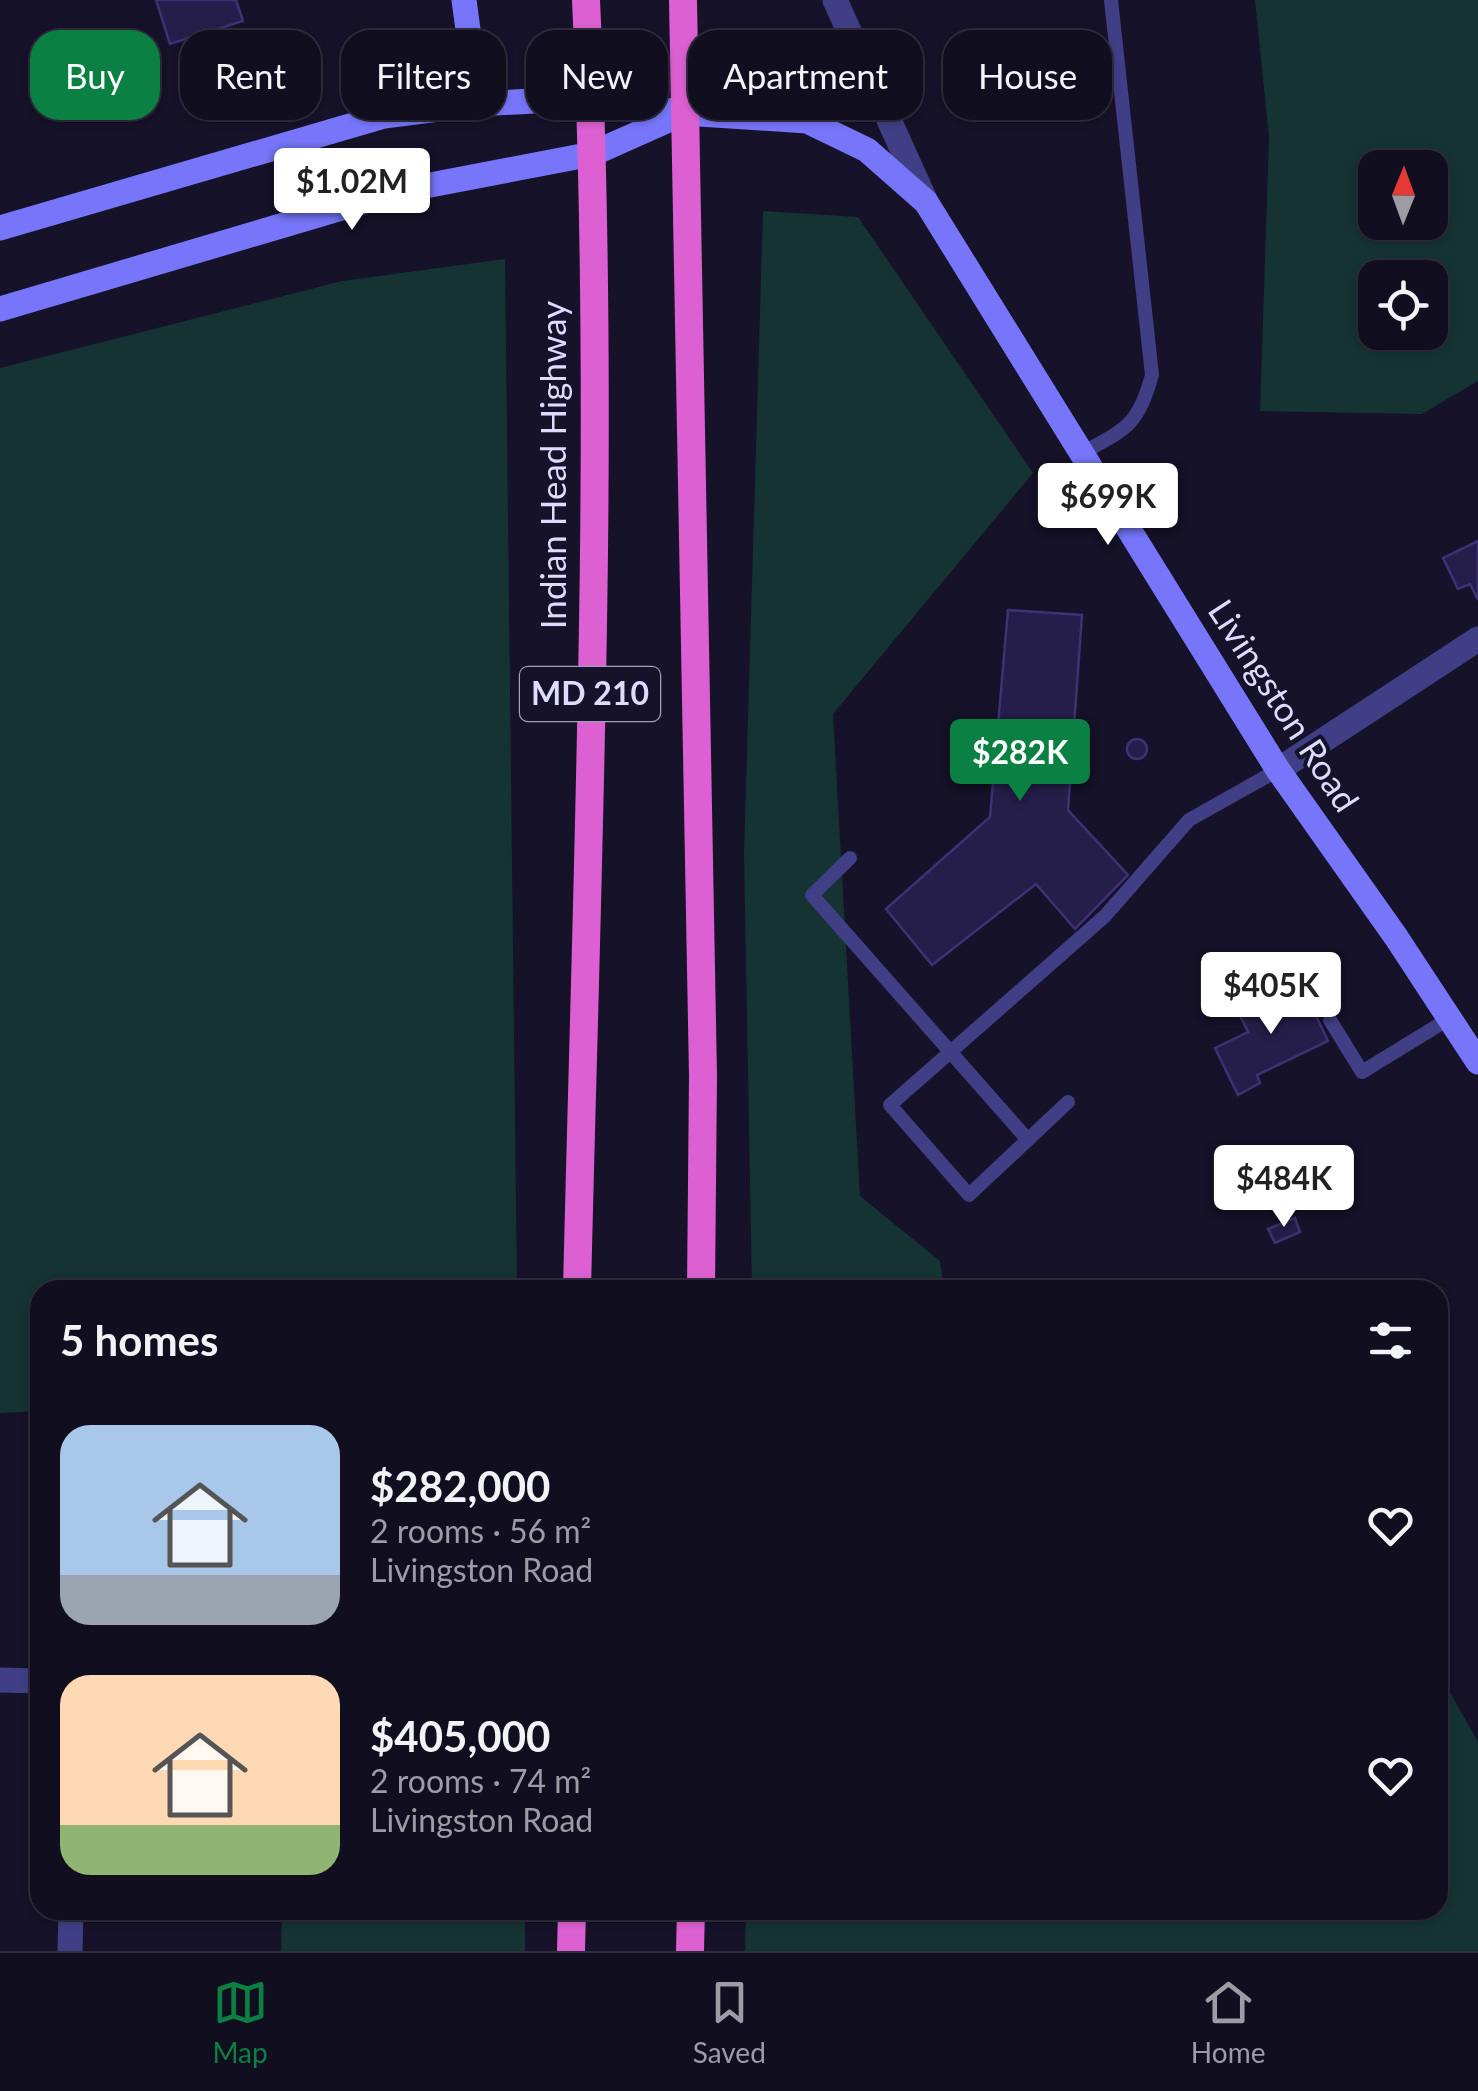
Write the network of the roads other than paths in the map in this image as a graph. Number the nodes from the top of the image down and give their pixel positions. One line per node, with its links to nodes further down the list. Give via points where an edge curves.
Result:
1 (464, 0): 6 (main road)
2 (586, 0): 7 (highway, Indian Head Highway / MD 210)
3 (682, 0): 9 (highway, MD 210)
4 (835, 0): 13 (street)
5 (1111, 0): 16 (lane, via 1152,375 1144,404 1127,428)
6 (468, 30)
7 (587, 30)
8 (668, 110): 9 (main road, Livingston Road)
9 (684, 113): 12 (main road); 13 (main road, Livingston Road, via 807,121 867,150); 27 (highway, MD 210)
10 (370, 120): 14 (main road, Livingston Road)
11 (591, 120): 12 (highway, Indian Head Highway / MD 210)
12 (592, 154): 15 (main road, via 399,192); 26 (highway, Indian Head Highway / MD 210, via 594,530)
13 (926, 202): 16 (main road, Livingston Road)
14 (0, 228)
15 (0, 309)
16 (1082, 454): 18 (main road, Livingston Road)
17 (1478, 639): 18 (street)
18 (1278, 770): 20 (main road, Livingston Road); 22 (lane, via 1189,820 1105,916)
19 (850, 858): 22 (lane, via 812,895)
20 (1450, 1018): 21 (lane, via 1362,1072); 23 (main road, Livingston Road)
21 (1330, 1020)
22 (951, 1051): 25 (lane); 25 (lane, via 890,1104 903,1120 969,1195)
23 (1478, 1062)
24 (1068, 1102): 25 (lane)
25 (1028, 1140)
26 (578, 1280)
27 (701, 1280)
28 (0, 1680): 29 (street)
29 (30, 1681)
30 (71, 1920): 33 (street)
31 (572, 1920): 34 (highway)
32 (691, 1920): 35 (highway)
33 (70, 1951)
34 (572, 1951)
35 (690, 1951)

